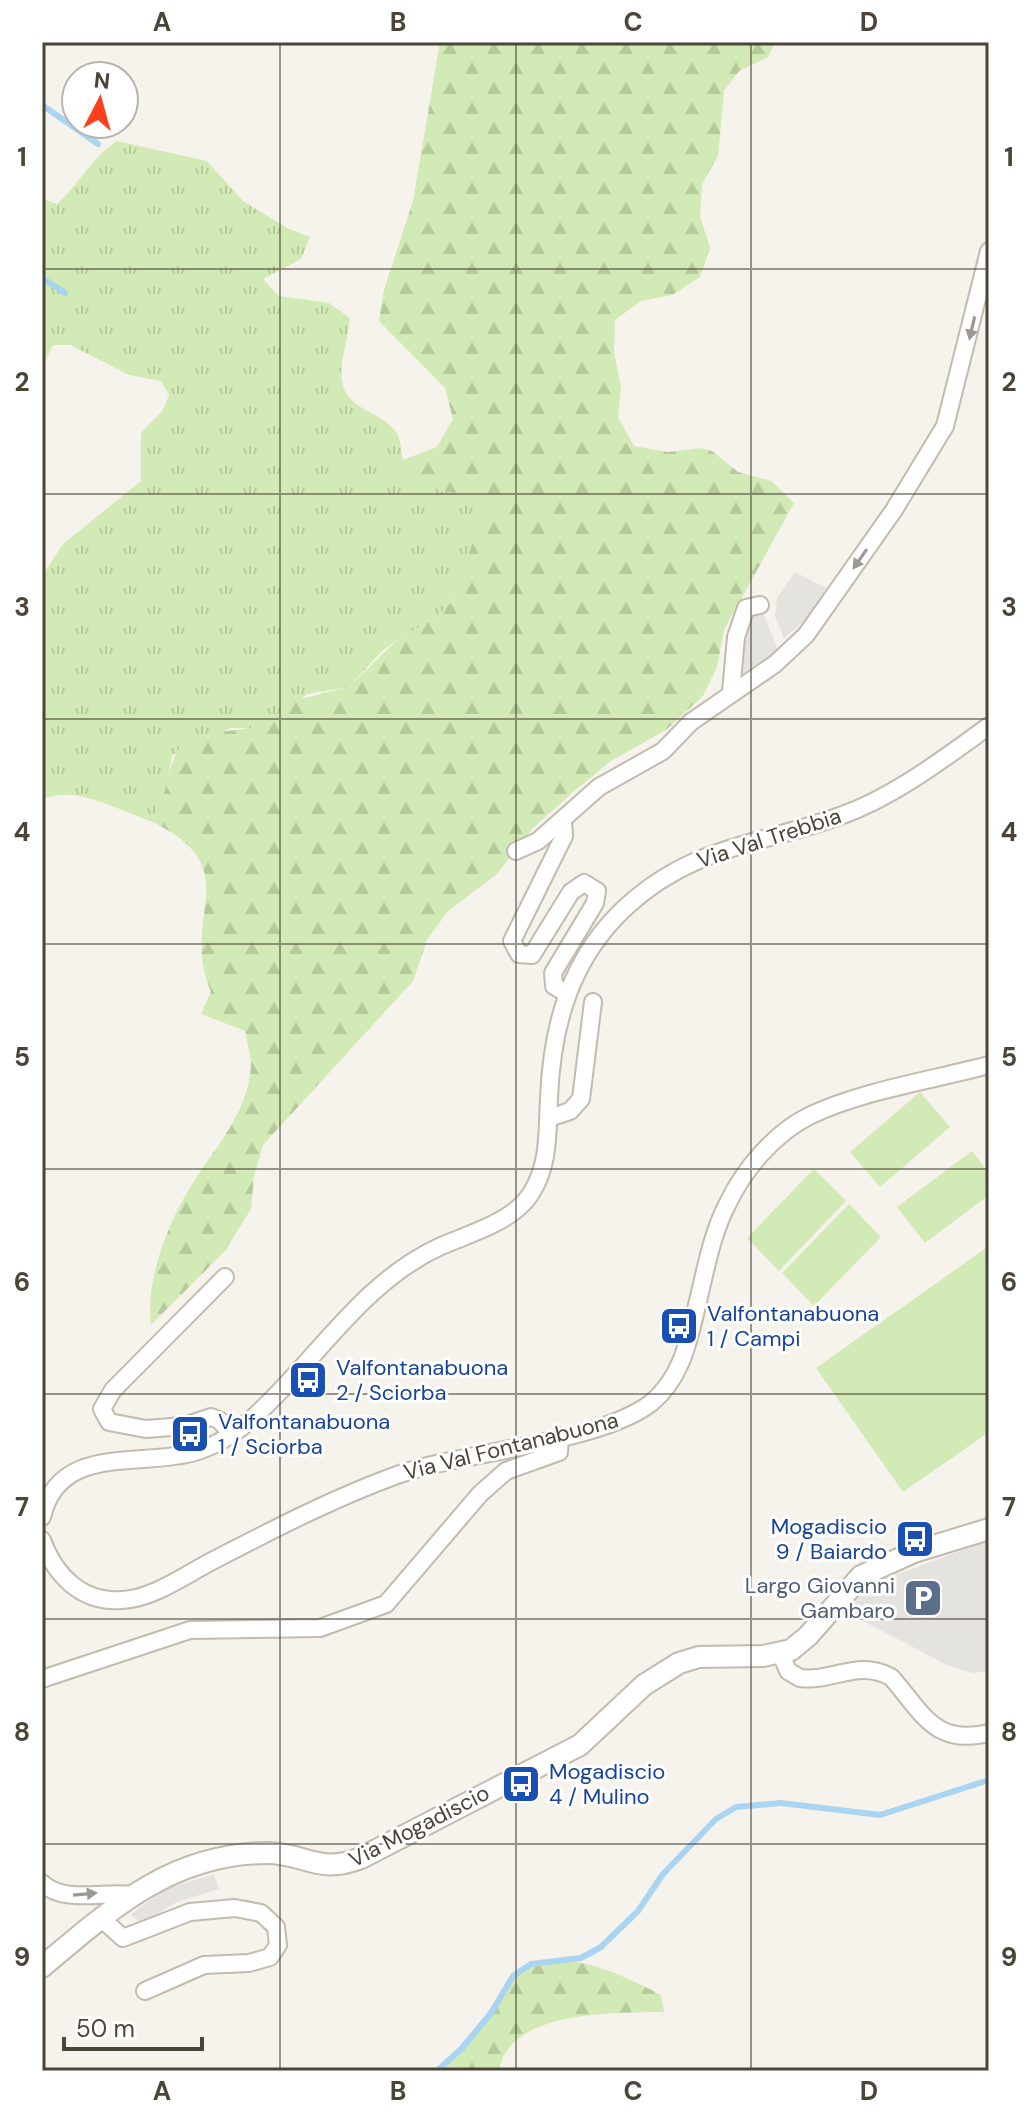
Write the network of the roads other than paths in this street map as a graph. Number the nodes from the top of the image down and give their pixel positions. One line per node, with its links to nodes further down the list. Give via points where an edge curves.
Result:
1 (989, 251): 3 (street, one-way to 3, via 945,426 819,617 775,664)
2 (760, 605): 3 (street, via 746,608 736,637)
3 (731, 692): 5 (street, via 663,751 599,787)
4 (989, 726): 7 (street, Via Val Trebbia, via 900,786 843,815 722,849 672,870 598,937)
5 (563, 821): 6 (street); 7 (street, via 564,836 512,941 519,954 532,955 571,892 580,884 594,886 595,903 552,977 554,986)
6 (516, 851)
7 (566, 993): 10 (street, Via Val Trebbia, via 552,1045)
8 (593, 1002): 10 (street, via 578,1106)
9 (989, 1065): 13 (street, Via Val Fontanabuona, via 808,1116 769,1146 741,1178 726,1206 689,1341 672,1379 648,1405 621,1420)
10 (549, 1118): 12 (street, via 543,1169 529,1197 499,1220 397,1272)
11 (225, 1277): 12 (street, via 113,1390 102,1409 109,1422 126,1428 184,1426 211,1417)
12 (232, 1434): 14 (street, via 177,1456 81,1467 51,1493)
13 (560, 1436): 16 (street, Via Val Fontanabuona, via 397,1475 124,1600 101,1599 70,1586 50,1563); 18 (street, via 559,1452 506,1471 480,1494 386,1604 320,1628 190,1630)
14 (42, 1517)
15 (989, 1529): 17 (street, via 914,1552 861,1576 801,1644)
16 (42, 1540)
17 (781, 1654): 19 (street, via 788,1671 800,1678 859,1668 882,1672 933,1728 966,1738); 21 (street, Via Mogadiscio, via 699,1657 679,1663 644,1685 580,1745 341,1865 253,1853 161,1876)
18 (42, 1679)
19 (989, 1733)
20 (42, 1883): 21 (street, one-way to 21, via 66,1895)
21 (132, 1895): 22 (street, Via Mogadiscio)
22 (102, 1919): 23 (street, Via Mogadiscio); 24 (street, via 118,1935 132,1937 190,1912 235,1908 261,1913 279,1934 276,1952 262,1961 204,1965)
23 (42, 1967)
24 (145, 1991)

